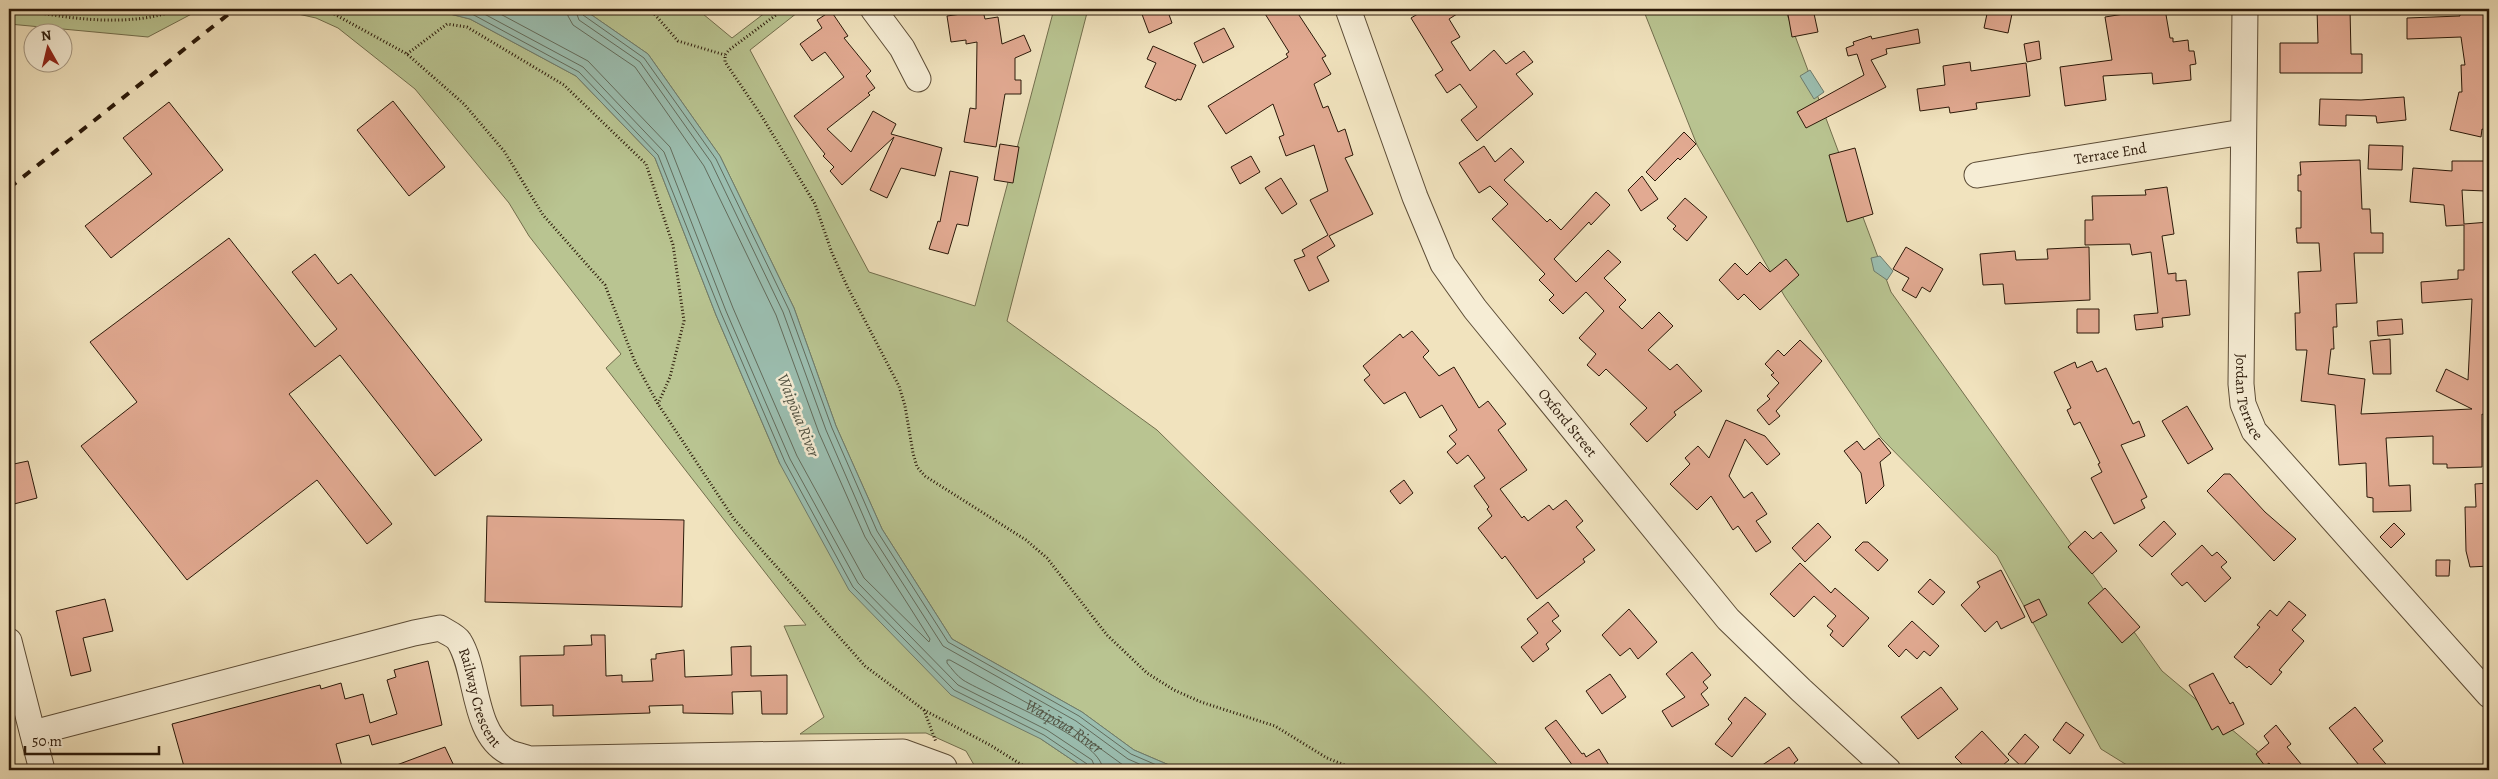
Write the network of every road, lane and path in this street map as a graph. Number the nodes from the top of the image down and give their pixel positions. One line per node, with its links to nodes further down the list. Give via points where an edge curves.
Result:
1 (21, 9): 2 (path, via 54,16 93,18 141,18)
2 (178, 9)
3 (325, 9): 9 (path)
4 (650, 9): 10 (path, via 678,41)
5 (784, 9): 10 (path)
6 (873, 9): 11 (street, via 902,48)
7 (1348, 9): 23 (street, Oxford Street, via 1415,197 1443,264 1728,619)
8 (2245, 9): 12 (street, Jordan Terrace)
9 (408, 54): 14 (path, via 464,104 504,151 542,215 605,286 635,362); 14 (path, via 447,24 467,27 564,85 646,164 673,245 684,321 670,377)
10 (725, 55): 22 (path, via 727,67 761,115 814,204 847,286 888,360 905,406 917,467 925,476 1026,540 1047,558 1107,635 1148,673 1201,702 1275,726 1326,758)
11 (918, 79)
12 (2244, 132): 13 (street, Terrace End); 16 (street, Jordan Terrace, via 2241,384 2243,404 2254,431)
13 (1977, 175)
14 (658, 404): 17 (path, via 734,520 865,666)
15 (9, 641): 18 (street)
16 (2489, 695)
17 (924, 710): 19 (path); 21 (path, via 990,744)
18 (33, 733): 19 (street, Railway Crescent, via 440,628 458,639 466,657 480,714 490,733 506,751 530,759 903,752); 20 (street)
19 (944, 768)
20 (42, 770)
21 (1030, 770)
22 (1357, 770)
23 (1888, 770)

